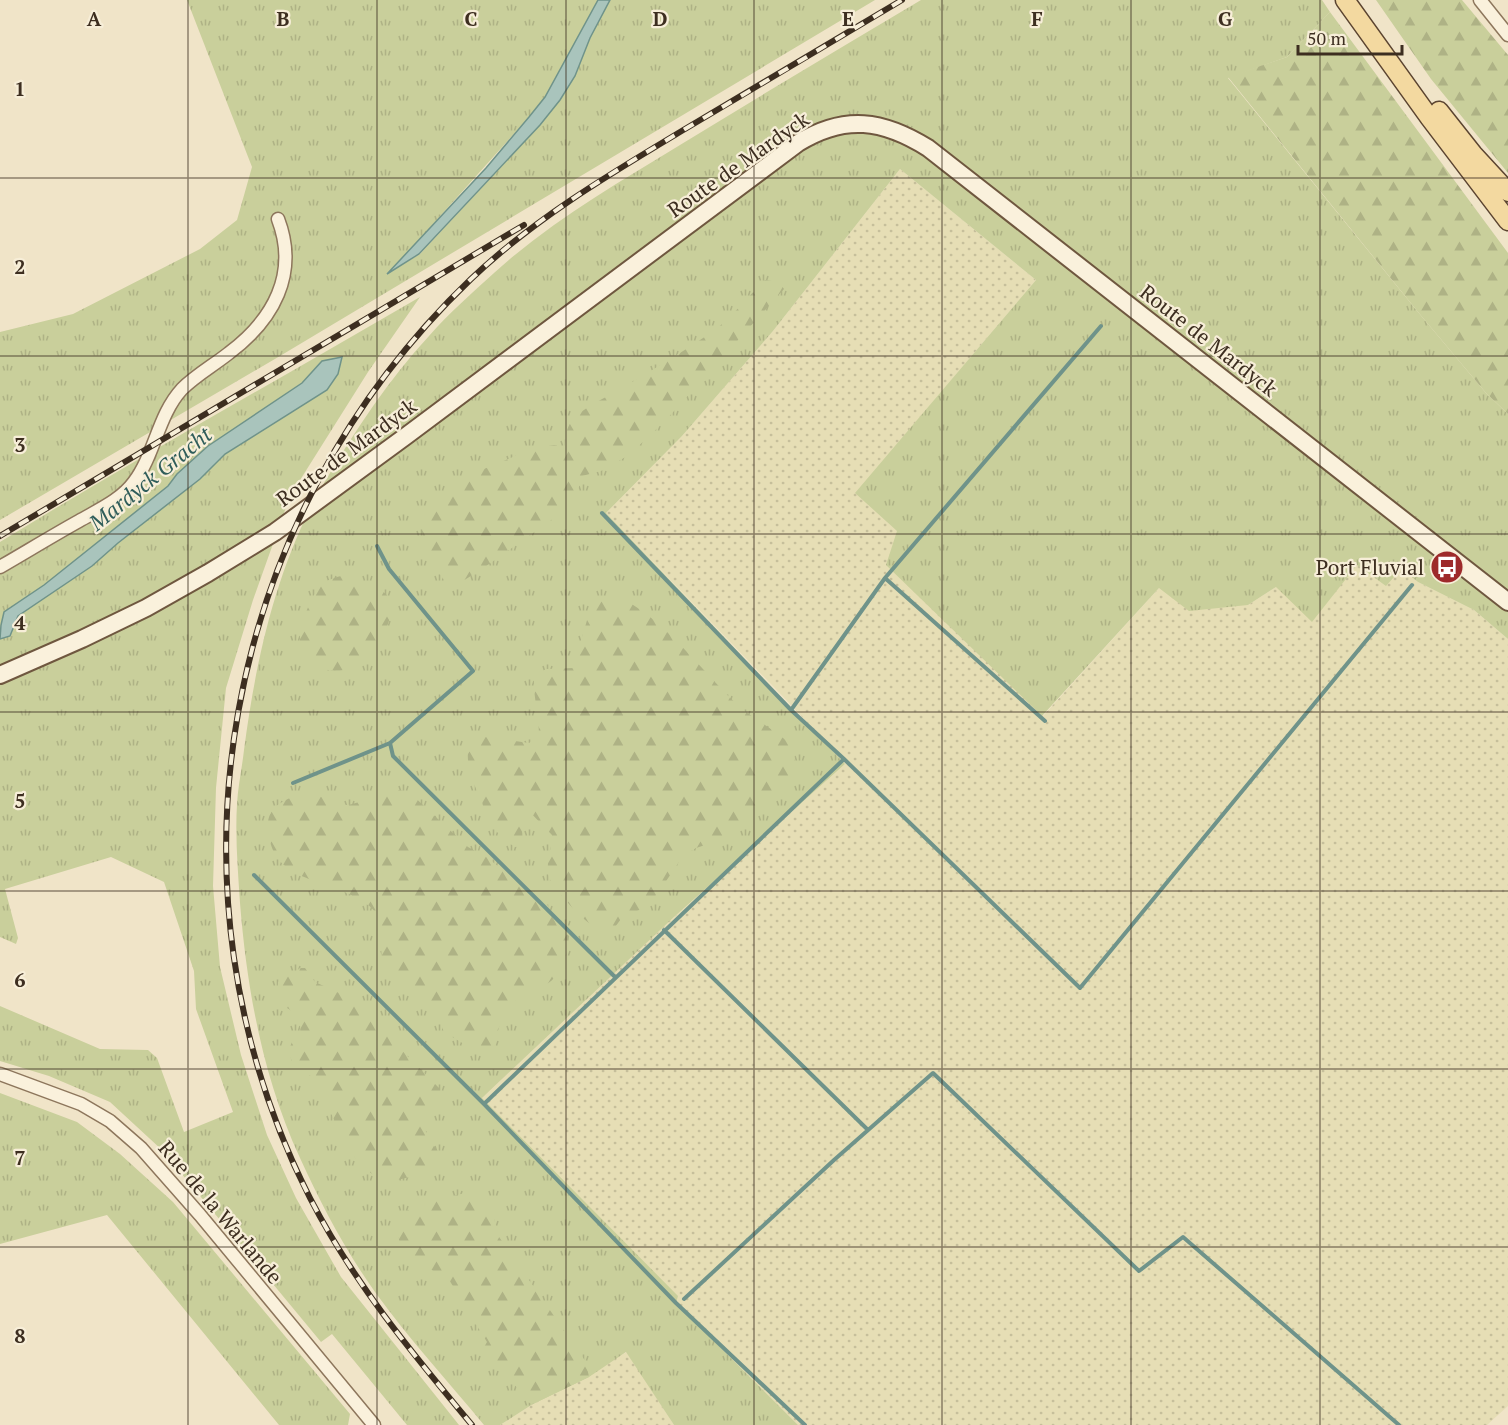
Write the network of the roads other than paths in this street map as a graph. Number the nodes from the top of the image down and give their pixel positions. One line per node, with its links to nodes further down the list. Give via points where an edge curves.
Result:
1 (1345, 0): 7 (main road)
2 (1358, 0): 5 (main road, via 1432,102)
3 (1480, 0): 4 (street)
4 (1508, 35)
5 (1508, 192)
6 (278, 219): 8 (street, via 286,258 273,304 242,343 180,391 134,483 115,500)
7 (1508, 221)
8 (0, 567)
9 (1508, 602): 10 (main road, Route de Mardyck, via 928,148 896,130 855,123 821,131 793,147 275,532 146,608)
10 (0, 675)
11 (0, 1074): 12 (street, Rue de la Warlande, via 91,1109 141,1148)
12 (374, 1425)

